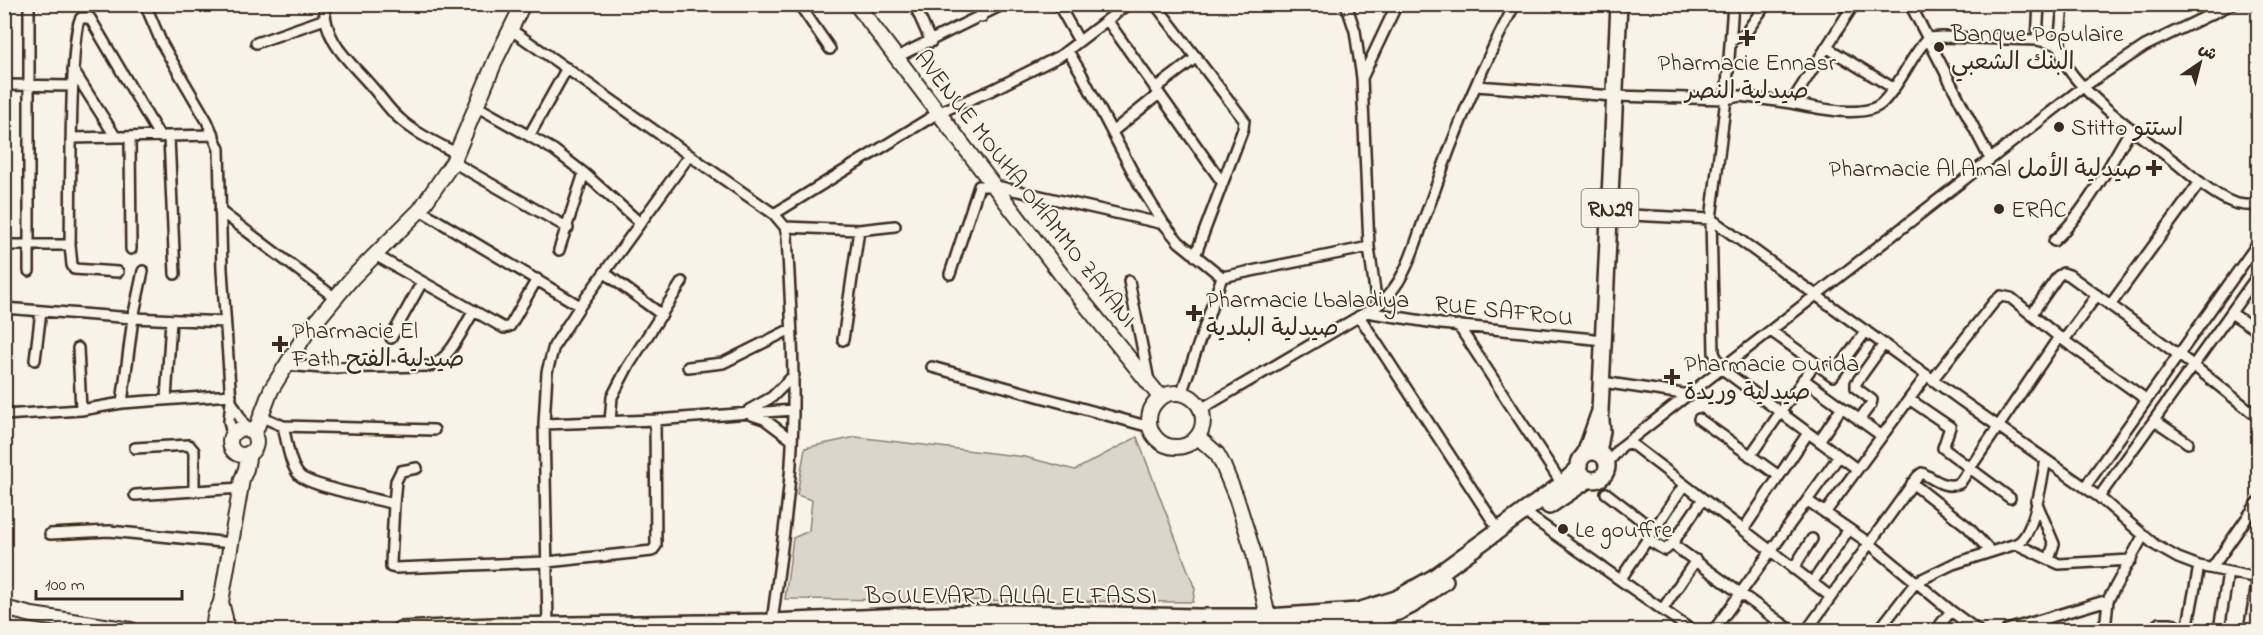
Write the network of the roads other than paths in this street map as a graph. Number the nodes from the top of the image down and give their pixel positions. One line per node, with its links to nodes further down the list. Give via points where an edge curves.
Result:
1 (29, 4): 44 (street)
2 (145, 4): 57 (street, via 162,44)
3 (324, 4): 25 (street)
4 (523, 4): 27 (street)
5 (799, 4): 36 (street)
6 (856, 4): 38 (street, AVENUE MOUHA OHAMMO ZAYANI)
7 (914, 4): 32 (street)
8 (976, 4): 24 (street)
9 (1004, 4): 24 (street)
10 (1058, 4): 31 (street)
11 (1128, 4): 26 (street)
12 (1155, 4): 39 (street)
13 (1346, 4): 42 (street, via 1355,31)
14 (1397, 4): 42 (street)
15 (1515, 4): 46 (street)
16 (1618, 4): 50 (main road, RN29)
17 (1733, 4): 29 (street)
18 (1766, 4): 29 (street, via 1745,34)
19 (1854, 4): 35 (street)
20 (1910, 4): 28 (street)
21 (2039, 4): 30 (street)
22 (2063, 4): 34 (street)
23 (2232, 4): 47 (street, via 2145,46)
24 (982, 17): 32 (street)
25 (325, 19): 33 (street); 64 (street, via 337,50 400,119)
26 (1107, 20): 31 (street); 49 (street)
27 (510, 29): 40 (street); 53 (street)
28 (1928, 38): 30 (street); 48 (street); 65 (street)
29 (1731, 40): 51 (street)
30 (2037, 40): 34 (street)
31 (1079, 41): 37 (street)
32 (932, 42): 38 (street)
33 (256, 43)
34 (2060, 45): 47 (street, via 2068,69)
35 (1826, 47): 48 (street); 52 (street)
36 (830, 50)
37 (1068, 51): 54 (street); 56 (street)
38 (897, 57): 54 (street, AVENUE MOUHA OHAMMO ZAYANI)
39 (1197, 57): 49 (street); 67 (street, via 1244,120)
40 (567, 68): 59 (street); 63 (street)
41 (73, 70): 45 (street); 58 (street); 61 (street, via 78,21 90,18)
42 (1362, 78): 87 (street)
43 (4, 85): 44 (street)
44 (29, 85): 45 (street); 84 (street)
45 (73, 86): 62 (street)
46 (1476, 86): 50 (street); 109 (street, via 1407,265 1395,288)
47 (2083, 87): 55 (street); 65 (street)
48 (1893, 88): 52 (street, via 1881,104 1860,111)
49 (1157, 92): 56 (street); 67 (street)
50 (1614, 96): 51 (street); 74 (main road, RN29)
51 (1726, 99): 52 (street, via 1740,96); 75 (street)
52 (1791, 103)
53 (476, 105): 59 (street); 64 (street)
54 (938, 113): 69 (street, AVENUE MOUHA OHAMMO ZAYANI); 73 (street)
55 (2131, 129): 68 (street); 82 (street, via 2083,207)
56 (1112, 132): 77 (street)
57 (214, 135): 61 (street); 72 (street, via 219,149)
58 (115, 136): 60 (street); 62 (street)
59 (529, 136): 66 (street)
60 (130, 137): 61 (street); 88 (street)
61 (164, 137): 96 (street)
62 (72, 138): 86 (street)
63 (689, 156): 73 (street); 76 (street)
64 (454, 157): 71 (street); 80 (street)
65 (1990, 159): 104 (street)
66 (584, 173): 76 (street); 80 (street)
67 (1222, 182): 91 (street)
68 (2200, 182): 70 (street, via 2240,205); 107 (street)
69 (996, 186): 77 (street); 97 (street, via 980,186); 144 (street, AVENUE MOUHA OHAMMO ZAYANI)
70 (2259, 205)
71 (420, 210): 90 (street); 99 (street)
72 (220, 211): 106 (street); 119 (street)
73 (774, 214): 79 (street)
74 (1610, 214): 75 (street); 128 (main road, RN29)
75 (1711, 219): 104 (street); 138 (street, via 1713,348)
76 (640, 224): 95 (street)
77 (1164, 224): 91 (street)
78 (895, 226): 81 (street)
79 (785, 227): 81 (street); 121 (street)
80 (568, 228): 89 (street)
81 (860, 230): 127 (street)
82 (2054, 242)
83 (2259, 243): 131 (street)
84 (29, 244): 85 (street); 86 (street); 92 (street)
85 (4, 245)
86 (70, 245): 94 (street, via 74,269)
87 (1369, 248): 98 (street); 109 (street)
88 (131, 249)
89 (559, 250)
90 (375, 255): 102 (street); 106 (street)
91 (1195, 256): 98 (street)
92 (29, 271)
93 (144, 271): 117 (street)
94 (118, 272)
95 (605, 273): 108 (street); 115 (street)
96 (175, 274)
97 (950, 274)
98 (1222, 277): 146 (street)
99 (537, 279): 108 (street); 112 (street, via 508,328)
100 (2257, 279): 113 (street)
101 (1129, 281): 144 (street)
102 (422, 282): 112 (street); 125 (street)
103 (682, 282): 115 (street)
104 (1817, 295): 122 (street); 123 (street)
105 (2097, 295): 107 (street); 116 (street, via 2063,273); 126 (street)
106 (334, 297): 134 (street)
107 (2110, 304): 131 (street)
108 (580, 306): 168 (street, via 554,346 547,372)
109 (1377, 306): 114 (street)
110 (4, 308): 111 (street)
111 (41, 311): 117 (street); 132 (street)
112 (474, 311): 134 (street, via 448,353 430,366)
113 (2232, 313): 124 (street); 135 (street)
114 (1363, 314): 120 (street, RUE SAFROU); 155 (street); 209 (street)
115 (662, 315): 167 (street, via 612,397)
116 (2031, 315): 126 (street); 141 (street, via 2011,298 2001,296)
117 (133, 318): 118 (street); 153 (street)
118 (171, 320): 119 (street); 151 (street)
119 (225, 322): 148 (street)
120 (1458, 326): 128 (street, RUE SAFROU); 194 (street)
121 (791, 329): 136 (street, via 723,363); 139 (street)
122 (1771, 331): 133 (street); 138 (street)
123 (1866, 331): 129 (street); 140 (street)
124 (2259, 331)
125 (391, 338)
126 (2062, 338): 152 (street); 170 (street)
127 (843, 340)
128 (1604, 340): 143 (main road, RN29)
129 (1884, 344): 141 (street); 165 (street, via 1856,383 1856,388 1872,400)
130 (78, 348): 156 (street)
131 (2180, 356): 135 (street); 152 (street)
132 (35, 360)
133 (1815, 363): 140 (street); 142 (street)
134 (286, 365): 161 (street)
135 (2194, 366): 162 (street); 166 (street)
136 (688, 367)
137 (932, 367): 171 (street)
138 (1722, 369): 147 (street); 158 (street)
139 (794, 375): 157 (street); 159 (street, via 772,397)
140 (1833, 376): 145 (street)
141 (1930, 377): 150 (street); 170 (street)
142 (1803, 379): 145 (street); 158 (street)
143 (1602, 382): 147 (street); 187 (main road, RN29, via 1602,431)
144 (1149, 383): 149 (street, AVENUE MOUHA OHAMMO ZAYANI)
145 (1822, 393): 154 (street)
146 (1181, 394): 149 (street); 155 (street)
147 (1690, 395): 181 (street)
148 (231, 398): 151 (street); 173 (street); 175 (street)
149 (1161, 399): 171 (street, via 1151,411)
150 (1909, 399): 176 (street); 190 (street, via 1950,427 1942,446)
151 (166, 400): 153 (street)
152 (2147, 400): 196 (street)
153 (122, 403): 156 (street)
154 (1842, 407): 165 (street); 179 (street)
155 (1201, 409): 177 (street, via 1203,423)
156 (81, 410): 160 (street)
157 (793, 410): 159 (street); 178 (street)
158 (1781, 411): 174 (street); 184 (street)
159 (744, 412): 164 (street); 178 (street, via 764,419)
160 (4, 415)
161 (260, 416): 169 (street); 173 (street)
162 (2259, 417)
163 (1699, 419): 184 (street)
164 (655, 420): 167 (street); 226 (street, via 654,549)
165 (1859, 420): 176 (street)
166 (2154, 420): 180 (street); 200 (street)
167 (610, 422): 168 (street)
168 (544, 424): 226 (street)
169 (283, 426): 172 (street); 206 (street, via 302,478)
170 (1998, 426): 186 (street); 190 (street)
171 (1150, 427): 177 (street, via 1159,441 1174,447 1183,447)
172 (434, 430)
173 (251, 432): 175 (street, via 238,430); 183 (street, via 255,447)
174 (1808, 433): 179 (street); 191 (street)
175 (232, 435): 183 (street, via 231,444)
176 (1882, 436): 189 (street)
177 (1198, 437): 248 (street, via 1222,463 1236,498)
178 (792, 440): 243 (street)
179 (1819, 441): 185 (street)
180 (2188, 443)
181 (1625, 445): 187 (street); 195 (street)
182 (135, 448): 197 (street, via 189,445 194,451)
183 (242, 452): 192 (street, via 237,470)
184 (1750, 456): 191 (street)
185 (1839, 456): 189 (street); 203 (street)
186 (2046, 460): 196 (street); 204 (street)
187 (1593, 462): 194 (main road, BOULEVARD ALLAL EL FASSI); 208 (main road, BOULEVARD ALLAL EL FASSI)
188 (417, 468): 206 (street, via 401,471)
189 (1857, 469): 207 (street)
190 (1969, 469): 193 (street, via 1956,485 1938,483 1922,473); 201 (street)
191 (1779, 476): 212 (street)
192 (241, 483): 197 (street); 217 (street)
193 (1912, 483): 218 (street); 221 (street, via 1968,527)
194 (1562, 484): 209 (main road, BOULEVARD ALLAL EL FASSI)
195 (1684, 485): 202 (street); 211 (street)
196 (2085, 487): 200 (street)
197 (194, 491): 199 (street)
198 (1606, 493): 211 (street)
199 (135, 495)
200 (2099, 496): 214 (street)
201 (2010, 498)
202 (1703, 499): 212 (street); 219 (street)
203 (1808, 501): 207 (street); 222 (street)
204 (2036, 501): 220 (street, via 2030,529); 224 (street, via 2053,540)
205 (2259, 502): 228 (street)
206 (394, 504): 226 (street, via 391,567)
207 (1825, 513): 210 (street)
208 (1531, 517): 232 (street); 242 (main road, BOULEVARD ALLAL EL FASSI)
209 (1498, 529): 244 (main road, BOULEVARD ALLAL EL FASSI, via 1433,578 1396,599)
210 (1849, 529): 218 (street); 234 (street)
211 (1654, 530): 216 (street)
212 (1743, 530): 222 (street)
213 (50, 534): 217 (street, via 110,531)
214 (2143, 536): 225 (street); 227 (street)
215 (1812, 539): 229 (street)
216 (1648, 540): 219 (street, via 1665,550); 232 (street)
217 (232, 543): 238 (street)
218 (1869, 543): 233 (street); 236 (street)
219 (1672, 544): 223 (street)
220 (2016, 544): 221 (street); 224 (street)
221 (1990, 551): 233 (street)
222 (1771, 552): 229 (street); 235 (street)
223 (1696, 560): 235 (street); 240 (street)
224 (2049, 560): 225 (street, via 2065,564)
225 (2131, 560): 237 (street)
226 (547, 562): 247 (street)
227 (2199, 566): 228 (street); 268 (street)
228 (2212, 568): 230 (street)
229 (1793, 569): 234 (street)
230 (2228, 572): 231 (street); 269 (street)
231 (2258, 578): 270 (street)
232 (1620, 580): 240 (street)
233 (1916, 582): 241 (street); 262 (street)
234 (1812, 583): 236 (street)
235 (1741, 594): 259 (street); 260 (street)
236 (1831, 597): 261 (street)
237 (2108, 600): 265 (street); 266 (street, via 2106,620)
238 (221, 602): 251 (street); 252 (street)
239 (4, 608): 250 (street)
240 (1662, 610): 258 (street)
241 (1951, 611): 263 (street); 264 (street)
242 (1398, 612): 244 (main road, BOULEVARD ALLAL EL FASSI, via 1371,621); 257 (main road)
243 (772, 622): 245 (main road, BOULEVARD ALLAL EL FASSI); 249 (main road, BOULEVARD ALLAL EL FASSI)
244 (1337, 623): 246 (main road, BOULEVARD ALLAL EL FASSI)
245 (904, 625): 248 (main road, BOULEVARD ALLAL EL FASSI, via 1013,613); 255 (main road, BOULEVARD ALLAL EL FASSI); 256 (main road, BOULEVARD ALLAL EL FASSI)
246 (1292, 625): 248 (main road, BOULEVARD ALLAL EL FASSI)
247 (548, 626): 249 (main road, BOULEVARD ALLAL EL FASSI); 254 (main road, BOULEVARD ALLAL EL FASSI)
248 (1271, 626): 256 (main road, BOULEVARD ALLAL EL FASSI)
249 (724, 627)
250 (131, 630)
251 (213, 630)
252 (226, 630)
253 (400, 630): 254 (main road, BOULEVARD ALLAL EL FASSI)
254 (439, 630)
255 (862, 630)
256 (1236, 630)
257 (1378, 630)
258 (1690, 630)
259 (1714, 630)
260 (1791, 630)
261 (1807, 630)
262 (1879, 630)
263 (1936, 630)
264 (1977, 630)
265 (2007, 630)
266 (2100, 630)
267 (2152, 630): 268 (street, via 2158,623 2166,622)
268 (2185, 630)
269 (2219, 630)
270 (2249, 630)

